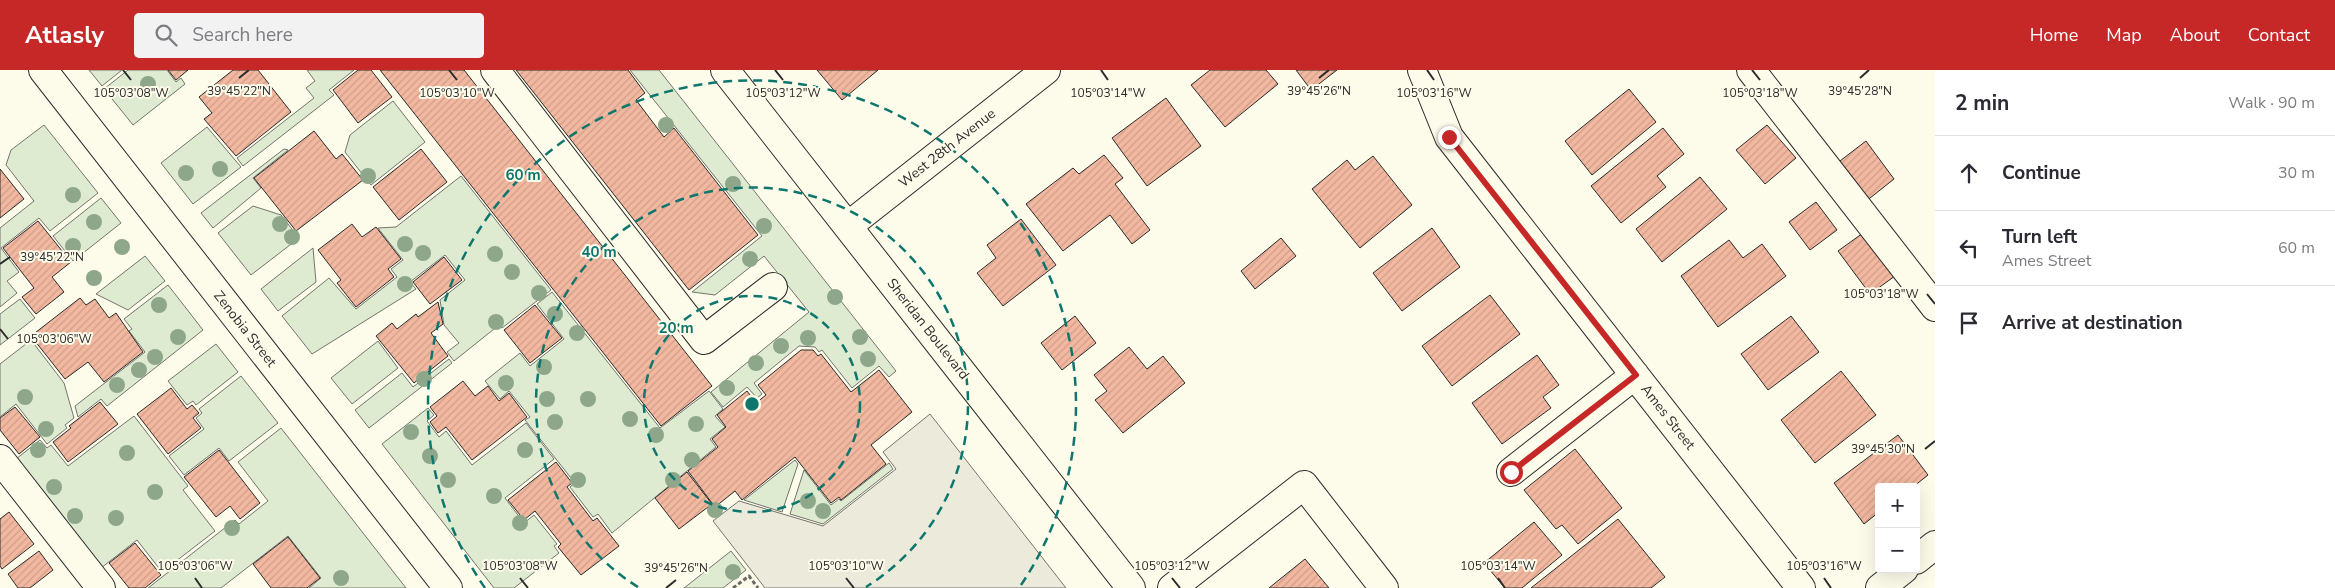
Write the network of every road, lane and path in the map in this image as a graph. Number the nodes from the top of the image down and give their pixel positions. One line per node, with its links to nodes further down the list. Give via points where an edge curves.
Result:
1 (43, 70): 17 (street, Zenobia Street)
2 (495, 70): 8 (street, via 704,340)
3 (725, 70): 7 (street, Sheridan Boulevard)
4 (1046, 70): 7 (street, West 28th Avenue)
5 (1422, 70): 10 (street, Ames Street, via 1449,137)
6 (1751, 70): 9 (street)
7 (848, 226): 20 (street, Sheridan Boulevard)
8 (773, 287)
9 (1935, 307)
10 (1636, 375): 12 (street); 23 (street, Ames Street)
11 (0, 459): 16 (street)
12 (1511, 472)
13 (1935, 546): 14 (street)
14 (1920, 557)
15 (1899, 573): 24 (street)
16 (101, 588)
17 (448, 588)
18 (733, 588): 19 (path, via 749,576)
19 (758, 588)
20 (1131, 588)
21 (1172, 588): 22 (street, via 1304,485)
22 (1384, 588)
23 (1801, 588)
24 (1880, 588)

